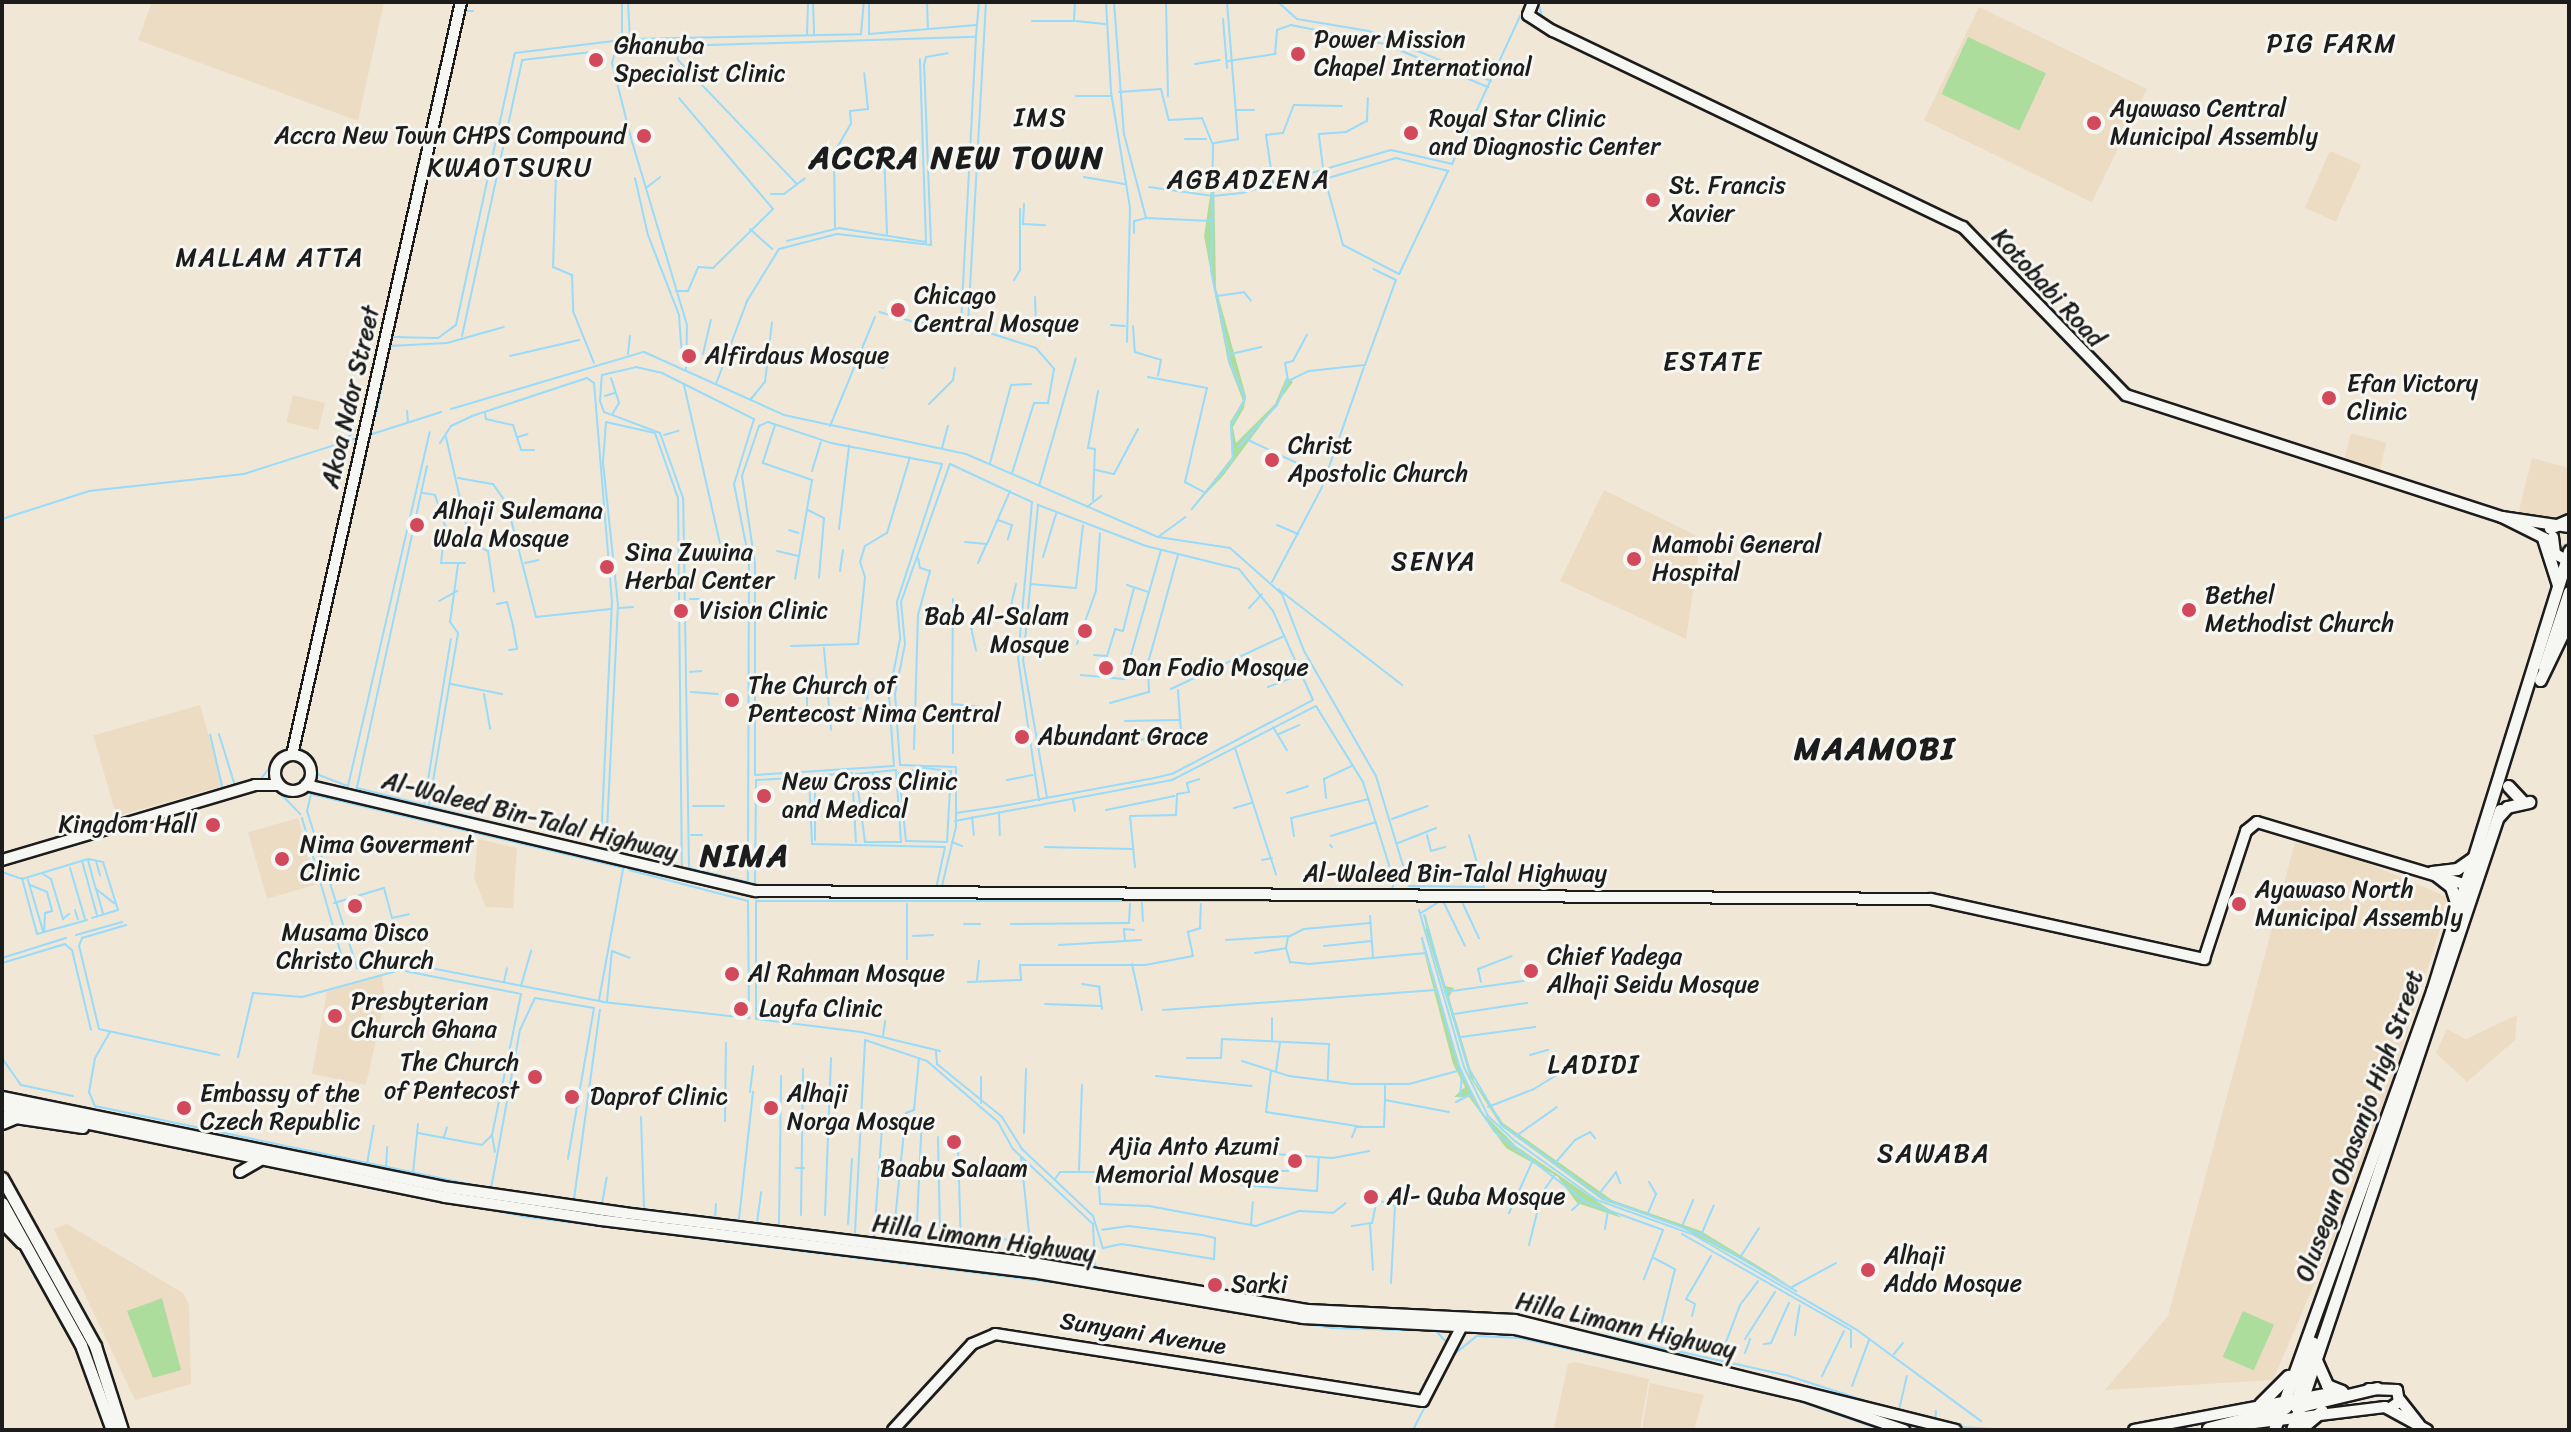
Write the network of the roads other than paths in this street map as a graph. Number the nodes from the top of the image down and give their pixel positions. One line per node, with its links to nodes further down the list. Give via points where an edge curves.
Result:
1 (461, 2): 8 (street, Akoa Ndor Street)
2 (1533, 2): 3 (street, Kotobabi Road, via 1528,15 1963,227 2126,395)
3 (2557, 531): 4 (street, Olusegun Obasanjo High Street, via 2555,554); 5 (main road)
4 (2568, 557): 5 (main road, Olusegun Obasanjo High Street)
5 (2564, 589): 7 (main road, Olusegun Obasanjo High Street); 15 (main road, Olusegun Obasanjo High Street)
6 (2569, 620): 7 (main road)
7 (2540, 680): 13 (main road, Olusegun Obasanjo High Street)
8 (292, 755): 9 (street); 10 (street, via 306,760)
9 (275, 771): 11 (street); 12 (street)
10 (308, 780): 12 (street, via 293,791); 17 (street, Al-Waleed Bin-Talal Highway, via 756,891 1931,899 2204,959 2246,831 2257,822)
11 (255, 785): 12 (street); 16 (street)
12 (279, 785)
13 (2508, 786): 14 (main road, Olusegun Obasanjo High Street); 14 (main road, via 2526,802 2507,807)
14 (2497, 820): 18 (main road, Olusegun Obasanjo High Street)
15 (2475, 857): 17 (main road, via 2457,869); 18 (main road, Olusegun Obasanjo High Street)
16 (2, 860)
17 (2432, 872): 18 (street, Al-Waleed Bin-Talal Highway); 19 (main road, via 2451,887)
18 (2471, 886): 19 (main road, Olusegun Obasanjo High Street); 35 (main road, Olusegun Obasanjo High Street)
19 (2459, 912): 29 (main road, Olusegun Obasanjo High Street)
20 (6, 1107): 21 (main road); 22 (street, Hilla Limann Highway); 30 (street, Hilla Limann Highway, via 479,1192 1033,1263 1308,1310)
21 (2, 1123)
22 (262, 1160): 24 (street); 31 (street, Hilla Limann Highway, via 475,1201 1031,1272 1303,1318)
23 (2, 1168): 28 (main road, via 30,1215)
24 (240, 1172)
25 (2, 1178): 28 (main road)
26 (2, 1203): 28 (main road)
27 (2, 1222): 28 (main road)
28 (33, 1245): 47 (main road, via 94,1371); 48 (main road, via 95,1346)
29 (2320, 1307): 36 (main road, Olusegun Obasanjo High Street); 42 (main road)
30 (1477, 1316): 32 (street); 51 (street, Hilla Limann Highway, via 1688,1359)
31 (1438, 1324): 32 (street, Hilla Limann Highway); 34 (street)
32 (1462, 1324): 33 (street, Hilla Limann Highway); 34 (street)
33 (1486, 1326): 34 (street, via 1461,1337); 50 (street, Hilla Limann Highway, via 1805,1396)
34 (1450, 1351): 49 (street, Sunyani Avenue, via 1423,1401 995,1334 972,1344)
35 (2316, 1360): 38 (main road, via 2322,1379); 42 (main road, Olusegun Obasanjo High Street)
36 (2296, 1366): 40 (main road); 42 (main road, Olusegun Obasanjo High Street)
37 (2380, 1388): 38 (street); 39 (street, via 2395,1388); 41 (street, via 2379,1398); 42 (main road)
38 (2342, 1391): 42 (street)
39 (2400, 1400): 41 (street); 46 (street)
40 (2260, 1404): 42 (street); 52 (street)
41 (2387, 1407): 43 (street); 46 (street)
42 (2290, 1409): 43 (street); 44 (street); 45 (main road); 53 (main road, Olusegun Obasanjo High Street); 54 (main road, Olusegun Obasanjo High Street)
43 (2322, 1411): 55 (main road)
44 (2235, 1428): 45 (street)
45 (2202, 1429)
46 (2425, 1429)
47 (112, 1430)
48 (122, 1430)
49 (893, 1430)
50 (1904, 1430)
51 (1955, 1430)
52 (2134, 1430)
53 (2274, 1430)
54 (2292, 1430)
55 (2299, 1430)

